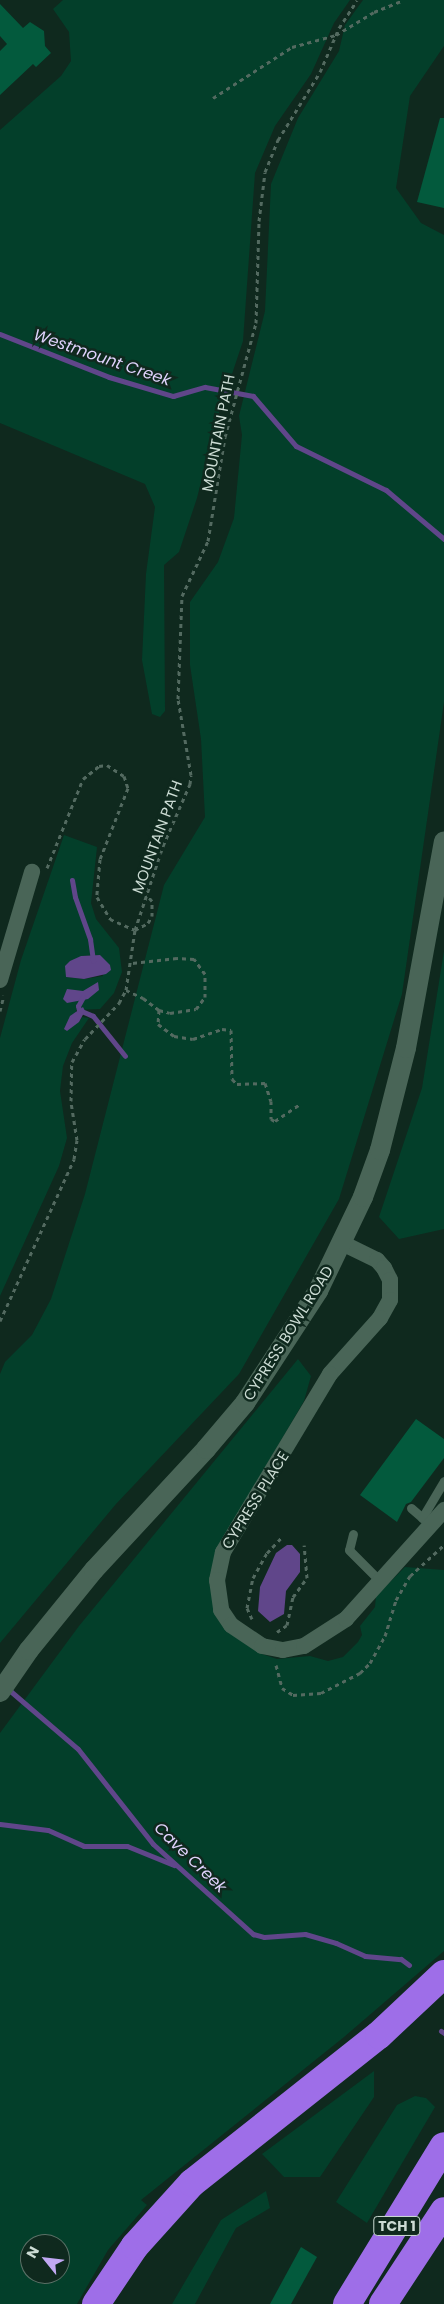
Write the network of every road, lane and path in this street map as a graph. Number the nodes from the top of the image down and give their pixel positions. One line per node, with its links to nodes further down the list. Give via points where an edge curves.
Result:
1 (357, 0): 3 (path, MOUNTAIN PATH, via 345,15)
2 (403, 0): 3 (path, via 374,12)
3 (336, 36): 4 (path, via 292,47); 7 (path, MOUNTAIN PATH, via 320,72 278,140 265,172 259,221 256,323 234,400 208,540 182,596 178,699 190,784 163,846)
4 (212, 98)
5 (444, 841): 15 (street, CYPRESS BOWL ROAD, via 394,1100 378,1158)
6 (39, 873): 8 (path, via 83,779 100,766 113,767 124,776 128,788 100,859 97,897 110,919); 10 (street)
7 (147, 895): 8 (path, MOUNTAIN PATH); 8 (path, via 152,901 152,916)
8 (136, 930): 9 (path, MOUNTAIN PATH)
9 (132, 963): 11 (path, MOUNTAIN PATH); 12 (path, via 187,957 199,964 206,985 201,1005 185,1012)
10 (3, 984): 13 (path)
11 (126, 990): 12 (path); 16 (path, MOUNTAIN PATH, via 119,1003 78,1048 69,1072 77,1140 74,1159)
12 (159, 1010): 14 (path, via 158,1024 174,1036 192,1039 222,1029 231,1030 232,1079 237,1084 265,1083 271,1101 271,1119 275,1121)
13 (0, 1011)
14 (299, 1105)
15 (342, 1243): 28 (street, CYPRESS PLACE, via 377,1260 384,1268 391,1290 387,1308 330,1374 219,1559 218,1599 225,1618 254,1641); 29 (street, CYPRESS BOWL ROAD, via 318,1291 245,1402 94,1570 29,1650)
16 (0, 1321)
17 (444, 1481): 20 (lane)
18 (411, 1508): 20 (lane)
19 (444, 1510): 20 (street, CYPRESS PLACE)
20 (426, 1522): 25 (street, CYPRESS PLACE)
21 (353, 1534): 25 (lane, via 349,1550)
22 (282, 1536): 26 (path, via 257,1568 250,1587 247,1608)
23 (304, 1545): 27 (path, via 307,1578 293,1596 287,1625)
24 (444, 1545): 28 (path, via 410,1576 396,1600 386,1636 360,1673 321,1693 293,1695 285,1692 278,1680 275,1660)
25 (381, 1582): 28 (street, CYPRESS PLACE, via 332,1630 304,1646)
26 (256, 1625)
27 (272, 1634)
28 (278, 1650)
29 (0, 1692)
30 (444, 1974): 33 (highway, via 380,2035 192,2183 135,2246)
31 (444, 2146): 34 (highway, TCH 1)
32 (444, 2211): 35 (highway, TCH 1)
33 (96, 2304)
34 (347, 2304)
35 (383, 2304)

